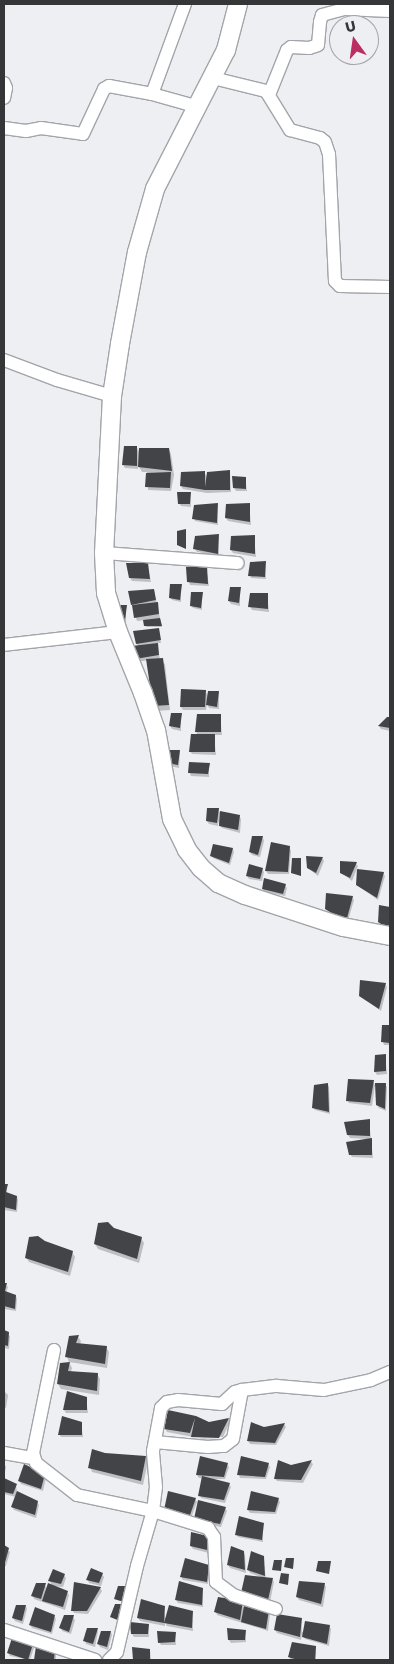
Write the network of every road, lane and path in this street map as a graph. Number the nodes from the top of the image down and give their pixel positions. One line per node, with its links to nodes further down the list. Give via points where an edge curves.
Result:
1 (185, 4): 6 (street)
2 (238, 4): 4 (street, via 226,50)
3 (390, 10): 7 (street, via 344,9 322,15 318,45 287,50)
4 (213, 78): 7 (street, via 260,88); 9 (street)
5 (4, 82): 8 (street)
6 (152, 94): 9 (street); 10 (street, via 106,87 81,134 55,129 26,131)
7 (269, 94): 11 (street, via 290,130 326,142 334,281 340,286)
8 (4, 98)
9 (196, 106): 13 (street, via 155,189 146,216)
10 (4, 128)
11 (390, 287)
12 (4, 360): 13 (street)
13 (112, 396): 14 (street)
14 (104, 554): 15 (street); 16 (street, via 106,593)
15 (238, 563)
16 (118, 632): 17 (street); 18 (street, via 156,730 172,819 187,850 201,868 218,883 245,895 343,927)
17 (4, 645)
18 (390, 936)
19 (54, 1350): 24 (street)
20 (390, 1372): 21 (street, via 324,1390 277,1386)
21 (242, 1390): 22 (street, via 222,1404 167,1402 161,1408); 22 (street, via 233,1439 224,1446)
22 (154, 1442): 25 (street)
23 (4, 1453): 24 (street)
24 (33, 1458): 25 (street, via 77,1495)
25 (154, 1511): 26 (street, via 208,1528 214,1537 216,1582 234,1595); 29 (street, via 117,1652)
26 (276, 1609)
27 (4, 1630): 28 (street)
28 (95, 1660)
29 (110, 1660)

